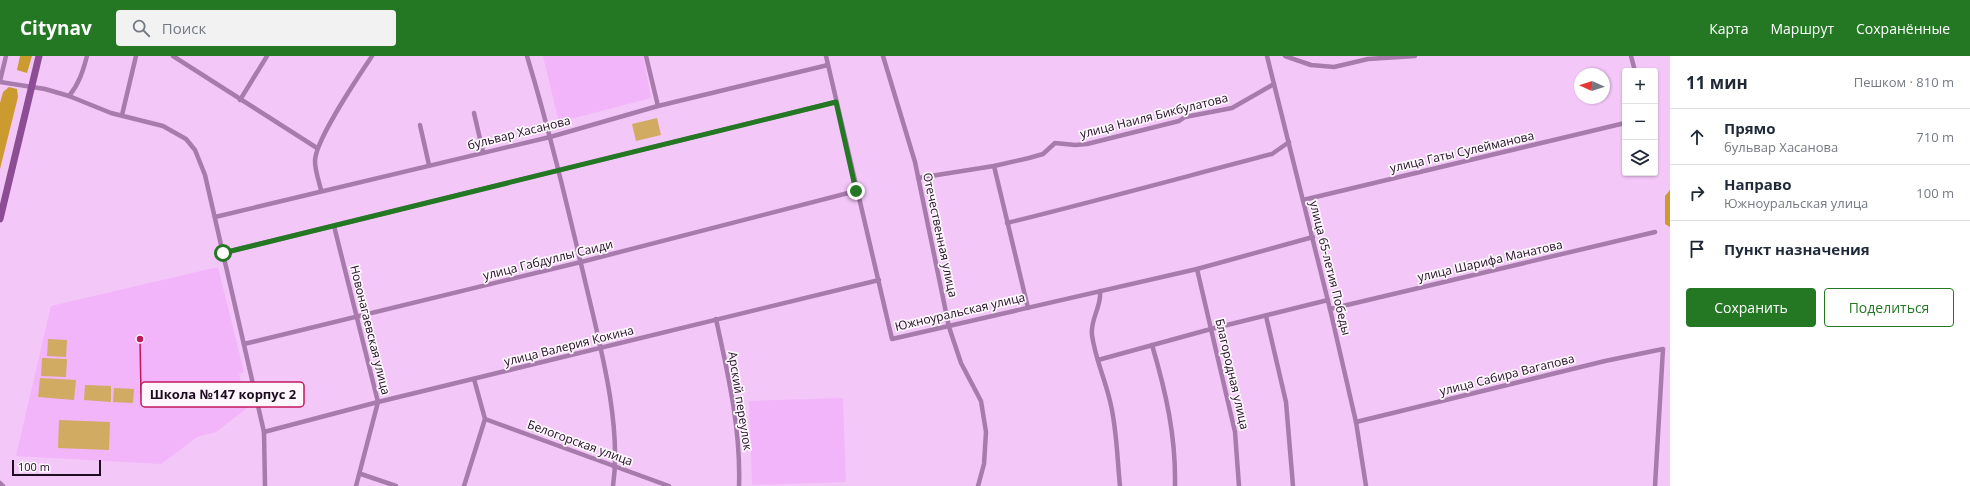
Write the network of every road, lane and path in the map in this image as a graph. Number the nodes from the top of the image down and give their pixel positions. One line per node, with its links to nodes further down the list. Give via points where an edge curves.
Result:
1 (6, 56): 18 (street)
2 (39, 56): 20 (street)
3 (87, 56): 21 (street, via 76,88)
4 (136, 56): 26 (street)
5 (174, 56): 22 (street)
6 (267, 56): 22 (street)
7 (372, 56): 31 (street)
8 (527, 56): 29 (street)
9 (646, 56): 24 (street)
10 (826, 56): 16 (street, Южноуральская улица)
11 (883, 56): 36 (street, Отечественная улица)
12 (1267, 56): 19 (street, улица 65-летия Победы)
13 (1285, 56): 14 (street, via 1311,65 1334,67 1368,59)
14 (1414, 56)
15 (1631, 56): 17 (street)
16 (828, 65): 23 (street, Южноуральская улица); 24 (street, бульвар Хасанова)
17 (1634, 68)
18 (0, 82): 20 (street)
19 (1274, 84): 30 (street, улица 65-летия Победы); 34 (street, улица Наиля Бикбулатова, via 1232,108 1087,144 1055,143 1043,154)
20 (32, 86): 21 (street); 41 (street)
21 (69, 96): 26 (street)
22 (240, 100): 31 (street)
23 (836, 102): 35 (street); 38 (street, Южноуральская улица)
24 (658, 106): 29 (street, бульвар Хасанова)
25 (474, 112): 32 (street)
26 (122, 116): 40 (street, via 163,126 186,139 201,162)
27 (1622, 124): 39 (street, улица Гаты Сулейманова)
28 (420, 125): 33 (street)
29 (550, 137): 32 (street, бульвар Хасанова); 35 (street)
30 (1289, 142): 39 (street, улица 65-летия Победы); 42 (street, via 1272,154)
31 (317, 148): 37 (street, via 314,160)
32 (483, 152): 33 (street, бульвар Хасанова)
33 (429, 165): 37 (street, бульвар Хасанова)
34 (994, 166): 36 (street, улица Наиля Бикбулатова); 42 (street)
35 (559, 171): 43 (street); 47 (street)
36 (918, 178): 57 (street, Отечественная улица)
37 (321, 190): 40 (street, бульвар Хасанова)
38 (856, 191): 47 (street, улица Габдуллы Саиди); 49 (street, Южноуральская улица)
39 (1304, 200): 45 (street, улица 65-летия Победы)
40 (214, 217): 46 (street)
41 (0, 219)
42 (1007, 223): 52 (street)
43 (334, 226): 46 (street); 55 (street, Новонагаевская улица)
44 (1655, 232): 53 (street, улица Шарифа Манатова)
45 (1313, 237): 48 (street, Южноуральская улица); 51 (street, улица 65-летия Победы)
46 (223, 253): 59 (street)
47 (581, 262): 55 (street, улица Габдуллы Саиди); 61 (street)
48 (1197, 268): 50 (street, Южноуральская улица); 58 (street, Благородная улица)
49 (879, 280): 56 (street, улица Валерия Кокина); 57 (street, Южноуральская улица, via 892,340)
50 (1100, 291): 52 (street, Южноуральская улица); 62 (street, via 1101,299 1093,322 1092,334)
51 (1328, 300): 53 (street, улица 65-летия Победы); 54 (street)
52 (1028, 308): 57 (street, Южноуральская улица)
53 (1330, 309): 66 (street, улица 65-летия Победы)
54 (1266, 316): 58 (street); 83 (street, via 1286,402)
55 (357, 317): 59 (street, улица Габдуллы Саиди); 64 (street, Новонагаевская улица)
56 (716, 319): 61 (street, улица Валерия Кокина); 78 (street, Арский переулок, via 731,392 740,465)
57 (949, 327): 79 (street, Отечественная улица, via 961,363 981,401 986,432 984,464)
58 (1211, 329): 60 (street); 82 (street, Благородная улица, via 1235,432)
59 (244, 344): 67 (street)
60 (1152, 345): 62 (street); 81 (street, via 1171,420)
61 (601, 349): 63 (street, улица Валерия Кокина); 68 (street, via 611,404)
62 (1098, 360): 80 (street, via 1110,401)
63 (474, 379): 64 (street, улица Валерия Кокина); 65 (street)
64 (378, 402): 67 (street, улица Валерия Кокина); 69 (street, Новонагаевская улица)
65 (485, 419): 68 (street, Белогорская улица); 75 (street)
66 (1356, 422): 84 (street, улица 65-летия Победы); 85 (street, улица Сабира Вагапова, via 1663,349)
67 (264, 432): 72 (street)
68 (616, 467): 76 (street); 77 (street, Белогорская улица)
69 (360, 474): 73 (street, Новонагаевская улица); 74 (street)
70 (0, 482): 71 (street)
71 (3, 486)
72 (265, 486)
73 (356, 486)
74 (396, 486)
75 (464, 486)
76 (613, 486)
77 (669, 486)
78 (739, 486)
79 (978, 486)
80 (1120, 486)
81 (1175, 486)
82 (1239, 486)
83 (1292, 486)
84 (1366, 486)
85 (1655, 486)

